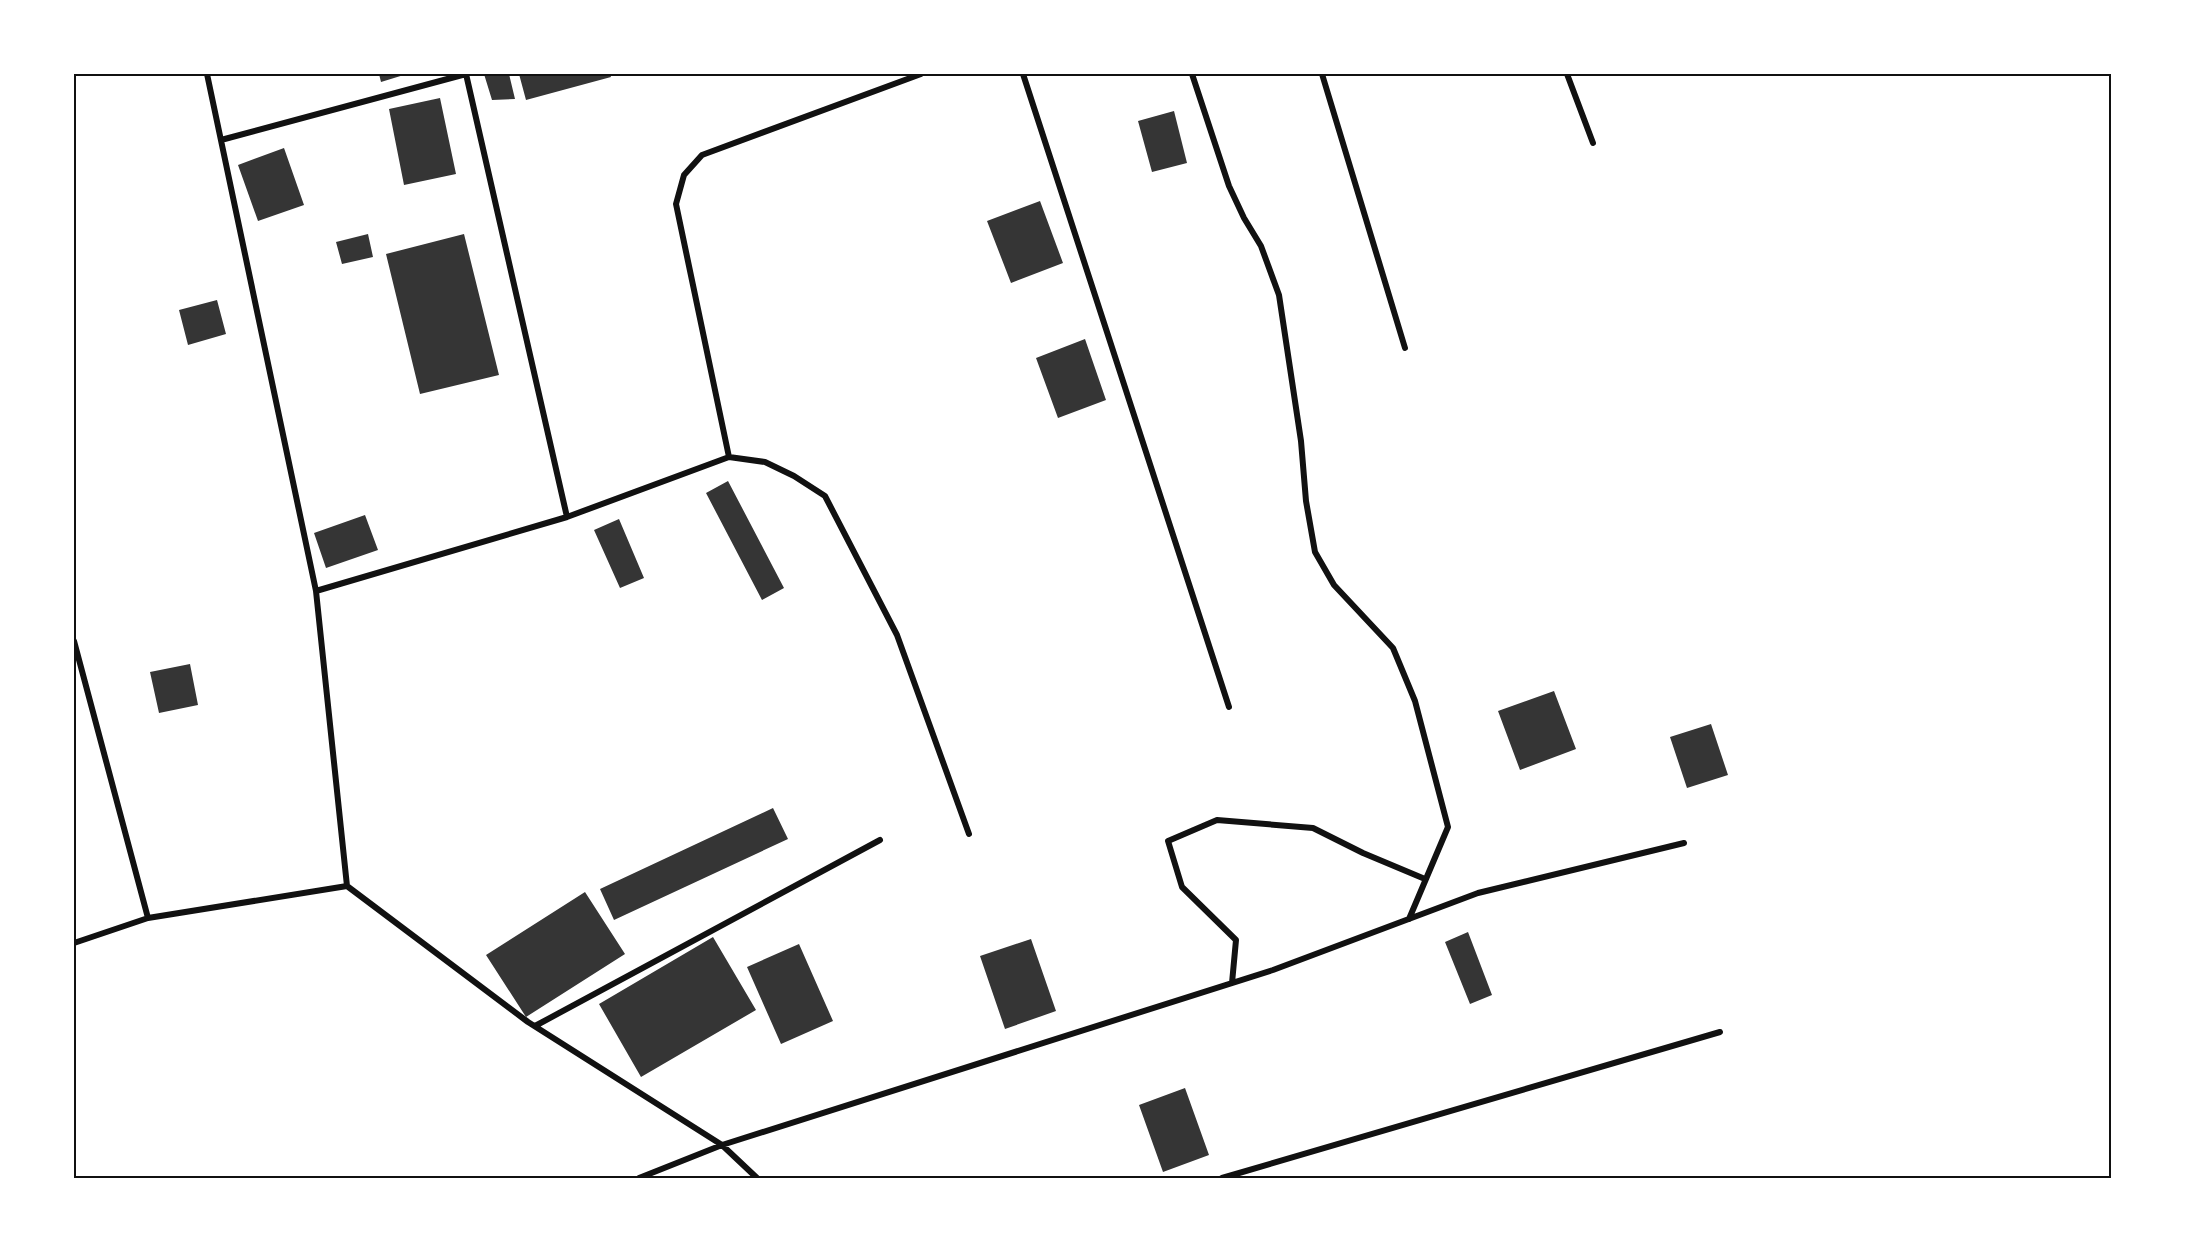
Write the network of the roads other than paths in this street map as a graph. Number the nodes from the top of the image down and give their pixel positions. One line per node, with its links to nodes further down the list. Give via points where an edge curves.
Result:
1 (207, 74): 8 (street)
2 (466, 74): 8 (street); 12 (street)
3 (921, 74): 11 (street, via 702,155 684,175 676,204)
4 (1023, 74): 15 (street)
5 (1192, 74): 19 (street, via 1228,186 1261,246 1279,295 1315,552 1334,585 1392,648 1415,700 1448,827)
6 (1322, 74): 10 (street)
7 (1567, 74): 9 (street)
8 (221, 140): 13 (street)
9 (1593, 143)
10 (1405, 348)
11 (729, 457): 12 (street); 16 (street, via 765,462 825,496 897,635)
12 (567, 517): 13 (street)
13 (316, 591): 20 (street)
14 (74, 640): 21 (street)
15 (1229, 706)
16 (969, 834)
17 (880, 840): 25 (street)
18 (1684, 843): 22 (street, via 1478,893)
19 (1425, 879): 22 (street); 24 (street, via 1313,828 1217,820 1168,841 1182,887 1236,940)
20 (347, 886): 21 (street); 25 (street)
21 (148, 918): 23 (street)
22 (1409, 919): 24 (street)
23 (74, 943)
24 (1232, 983): 27 (street)
25 (535, 1026): 27 (street)
26 (1720, 1032): 30 (street)
27 (722, 1145): 28 (street); 29 (street)
28 (639, 1179)
29 (757, 1179)
30 (1221, 1179)

